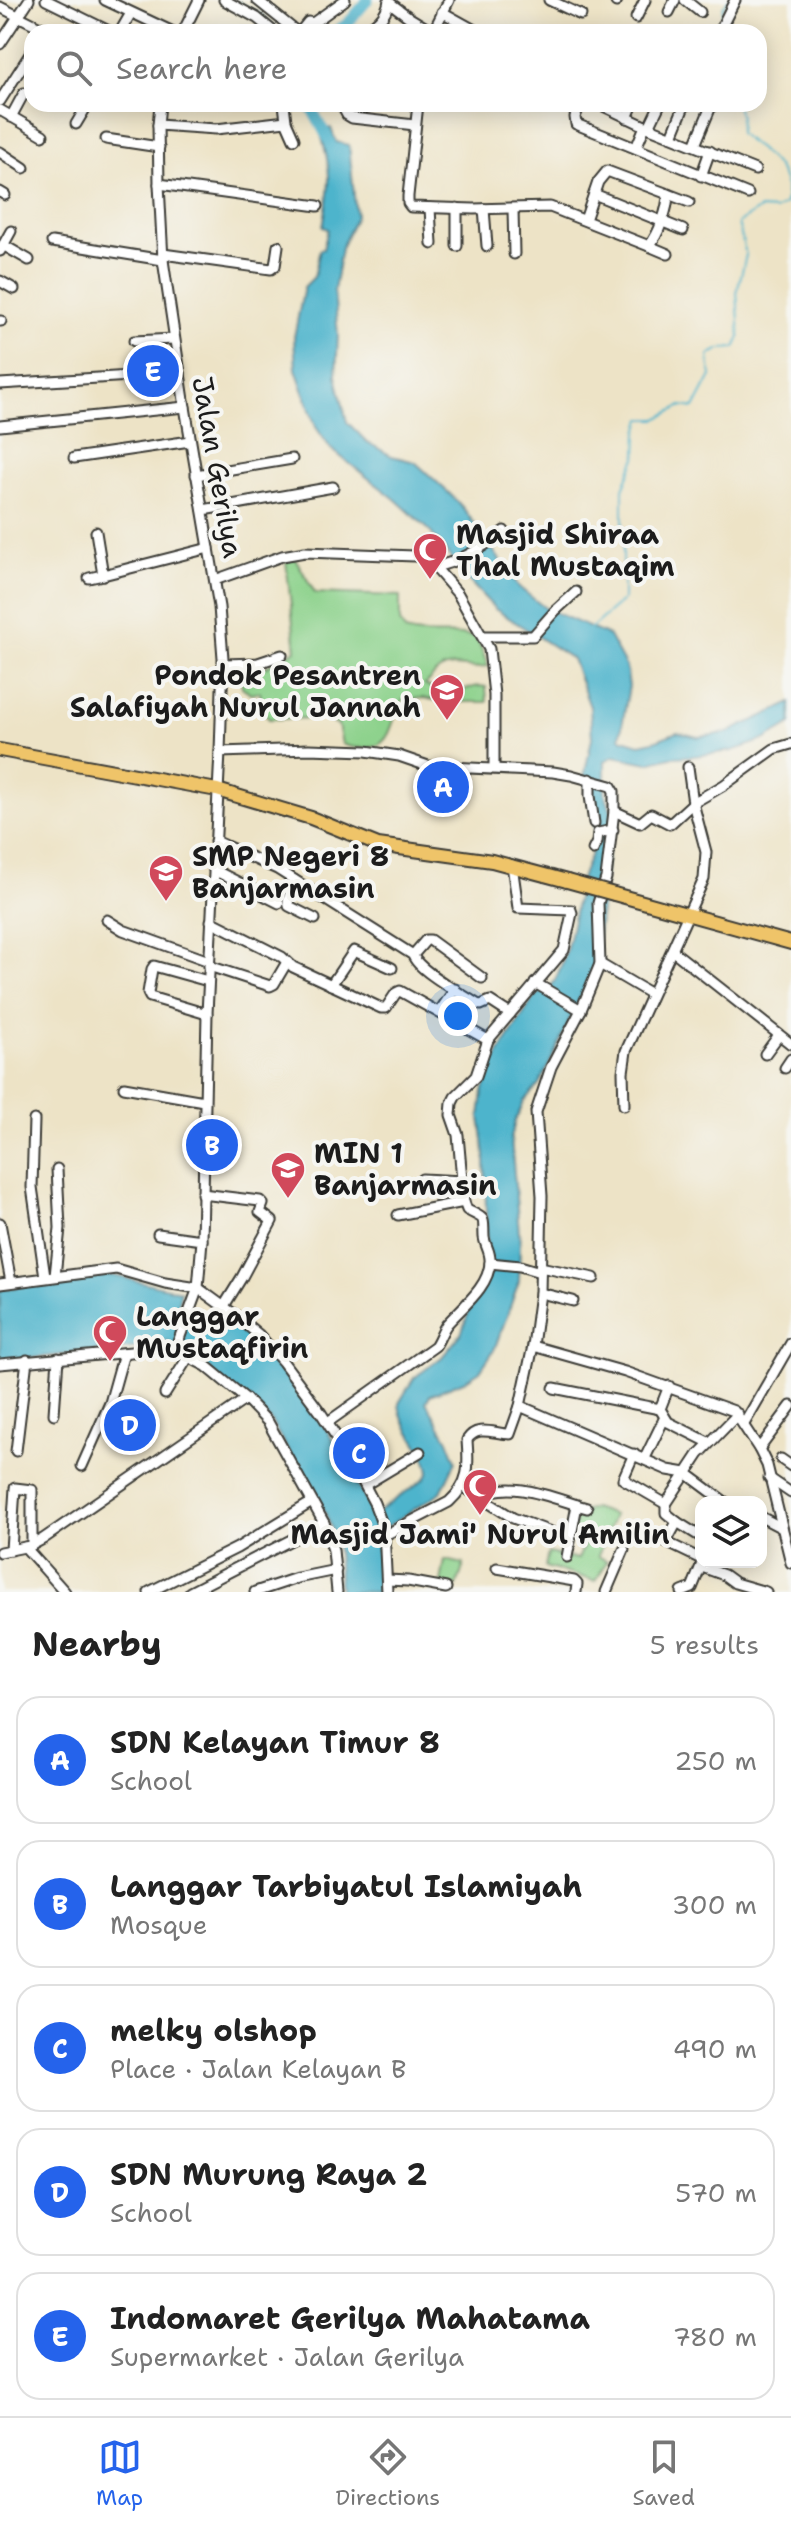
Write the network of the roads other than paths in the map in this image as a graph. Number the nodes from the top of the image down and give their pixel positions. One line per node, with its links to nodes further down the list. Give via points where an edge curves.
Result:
1 (29, 0): 20 (street)
2 (46, 0): 25 (street)
3 (105, 0): 19 (street)
4 (199, 0): 28 (street)
5 (224, 0): 29 (street)
6 (257, 0): 30 (street)
7 (345, 0): 23 (street)
8 (449, 0): 16 (street)
9 (549, 0): 21 (street)
10 (645, 0): 22 (street)
11 (675, 0): 17 (street)
12 (685, 0): 18 (street)
13 (735, 0): 36 (street)
14 (389, 1): 32 (street); 33 (street)
15 (0, 7): 20 (street)
16 (442, 12): 34 (street); 35 (street)
17 (669, 12)
18 (700, 12)
19 (131, 13): 26 (street); 27 (street)
20 (20, 15): 24 (street); 37 (street)
21 (581, 15)
22 (636, 18)
23 (312, 23): 31 (street)
24 (35, 24)
25 (95, 24)
26 (125, 24)
27 (155, 24)
28 (187, 24)
29 (264, 24)
30 (288, 24)
31 (306, 24)
32 (376, 24)
33 (422, 24)
34 (437, 24)
35 (464, 24)
36 (723, 24)
37 (0, 44)
38 (24, 66): 39 (street)
39 (10, 86): 40 (street); 42 (street)
40 (24, 93)
41 (24, 100): 55 (street)
42 (0, 101)
43 (0, 110): 55 (street)
44 (83, 112): 58 (street)
45 (159, 112): 59 (street, Jalan Gerilya)
46 (285, 112): 57 (street)
47 (345, 112): 60 (street, via 352,118)
48 (417, 112): 60 (street)
49 (577, 112): 68 (street, via 576,124)
50 (616, 112): 56 (street)
51 (630, 112): 56 (street)
52 (655, 112): 61 (street)
53 (682, 112): 63 (street)
54 (709, 112): 66 (street)
55 (11, 117): 62 (street)
56 (627, 118): 61 (street)
57 (286, 121): 59 (street, via 216,129); 65 (street)
58 (76, 124)
59 (158, 125): 67 (street, Jalan Gerilya)
60 (415, 125): 80 (street, via 408,203)
61 (647, 127): 63 (street); 68 (street)
62 (43, 135)
63 (672, 136): 66 (street)
64 (106, 139): 67 (street)
65 (294, 139)
66 (695, 145): 69 (street)
67 (159, 147): 74 (street, Jalan Gerilya)
68 (636, 148): 73 (street)
69 (710, 151): 72 (street); 73 (street)
70 (0, 152): 71 (street)
71 (24, 168)
72 (755, 170)
73 (701, 176): 77 (street)
74 (159, 184): 79 (street); 97 (street, Jalan Gerilya)
75 (594, 194): 76 (street, via 607,171); 84 (street); 85 (street)
76 (668, 194): 78 (street); 85 (street)
77 (748, 194)
78 (689, 202)
79 (318, 206)
80 (430, 208): 81 (street); 89 (street)
81 (457, 208): 82 (street); 91 (street)
82 (484, 209): 83 (street); 92 (street)
83 (513, 209): 84 (street, via 550,207); 95 (street)
84 (585, 220): 93 (street)
85 (661, 220): 86 (street); 93 (street)
86 (683, 230)
87 (11, 231): 94 (street)
88 (52, 242): 97 (street)
89 (432, 244)
90 (278, 246): 97 (street, via 271,269)
91 (457, 246)
92 (487, 246)
93 (649, 246): 96 (street)
94 (2, 248): 98 (street)
95 (514, 254)
96 (668, 254)
97 (163, 257): 101 (street, Jalan Gerilya)
98 (29, 260)
99 (0, 281): 100 (street)
100 (14, 289)
101 (174, 339): 102 (street); 103 (street, Jalan Gerilya)
102 (134, 341)
103 (180, 373): 104 (street); 105 (street, Jalan Gerilya)
104 (0, 384)
105 (185, 407): 106 (street); 107 (street, Jalan Gerilya)
106 (0, 426)
107 (190, 441): 108 (street); 110 (street, Jalan Gerilya)
108 (74, 458)
109 (292, 459): 110 (street)
110 (196, 475): 112 (street, Jalan Gerilya)
111 (333, 487): 112 (street)
112 (203, 510): 115 (street, Jalan Gerilya)
113 (504, 531): 116 (street, via 485,546)
114 (96, 532): 117 (street)
115 (209, 548): 117 (street); 119 (street, Jalan Gerilya)
116 (434, 567): 119 (street, via 415,556 305,552); 121 (street, via 465,603)
117 (103, 575): 118 (street)
118 (89, 578)
119 (215, 580): 123 (street, Jalan Gerilya)
120 (576, 592): 121 (street, via 530,637)
121 (483, 636): 128 (street, via 491,657)
122 (282, 655): 123 (street, via 258,663)
123 (223, 664): 125 (street, Jalan Gerilya)
124 (791, 744): 131 (street, via 774,749)
125 (220, 752): 128 (street, via 333,749 384,754 428,766); 130 (street, Jalan Gerilya)
126 (0, 753): 130 (main road)
127 (688, 767): 131 (street)
128 (494, 768): 129 (street)
129 (590, 779): 132 (street, via 613,789); 133 (street)
130 (217, 790): 135 (street, Jalan Gerilya); 137 (main road, via 378,845)
131 (693, 803): 132 (street, via 670,824 651,814 640,823); 141 (street, via 706,859)
132 (614, 811): 134 (street)
133 (596, 828): 134 (street); 136 (street)
134 (612, 831): 150 (street, via 598,903)
135 (215, 841): 138 (street, Jalan Gerilya); 139 (street)
136 (593, 850)
137 (512, 865): 141 (main road, bridge); 155 (street, via 518,908 572,912 565,948)
138 (214, 870): 140 (street); 144 (street, Jalan Gerilya)
139 (294, 880): 142 (street, via 288,904); 147 (street)
140 (279, 903)
141 (689, 915): 145 (main road); 146 (street)
142 (315, 919)
143 (107, 920): 149 (street)
144 (211, 921): 148 (street); 149 (street, Jalan Gerilya)
145 (791, 943)
146 (673, 951): 157 (street); 162 (street)
147 (413, 955): 152 (street, via 428,939); 156 (street)
148 (287, 962): 149 (street, via 270,986); 154 (street)
149 (209, 963): 153 (street, Jalan Gerilya)
150 (600, 964): 157 (street); 158 (street)
151 (392, 968): 154 (street, via 354,951)
152 (482, 978)
153 (208, 981): 160 (street, Jalan Gerilya); 160 (street, via 154,966 148,993)
154 (331, 985): 159 (street, via 384,1009 400,991)
155 (539, 986): 158 (street); 161 (street)
156 (455, 989): 159 (street); 161 (street, via 477,1004 489,1000)
157 (651, 994): 168 (street, via 626,1051)
158 (579, 1010): 180 (street, via 551,1067 536,1115)
159 (439, 1012): 163 (street)
160 (207, 1014): 167 (street, Jalan Gerilya)
161 (510, 1014): 163 (street)
162 (779, 1035): 164 (street); 165 (street)
163 (488, 1040): 172 (street, via 476,1076 452,1103)
164 (791, 1044)
165 (765, 1054)
166 (124, 1087): 167 (street)
167 (204, 1101): 173 (street, Jalan Gerilya)
168 (624, 1105)
169 (34, 1120): 181 (street, via 32,1187)
170 (57, 1169): 181 (street, via 60,1228)
171 (422, 1179): 172 (street)
172 (463, 1181): 174 (street)
173 (202, 1194): 178 (street, Jalan Gerilya); 188 (street, via 260,1201 260,1212 272,1219)
174 (464, 1202): 175 (street); 179 (street, via 467,1210 484,1218)
175 (398, 1215)
176 (0, 1223): 183 (street)
177 (158, 1234): 178 (street)
178 (202, 1240): 185 (street, Jalan Gerilya)
179 (491, 1263): 180 (street); 206 (street, via 483,1283 444,1327 435,1346)
180 (540, 1269): 182 (street); 186 (street)
181 (50, 1276): 183 (street); 185 (street, via 116,1269)
182 (594, 1278)
183 (11, 1282): 184 (street)
184 (0, 1284)
185 (197, 1292): 188 (street); 190 (street, Jalan Gerilya)
186 (540, 1293): 187 (street); 191 (street)
187 (573, 1301)
188 (224, 1306): 206 (street, via 259,1335)
189 (791, 1343): 207 (street)
190 (177, 1346): 192 (street); 193 (street)
191 (533, 1346): 197 (street); 201 (street)
192 (131, 1351): 194 (street); 215 (street)
193 (189, 1356): 199 (street); 200 (street)
194 (58, 1358): 195 (street); 203 (street)
195 (27, 1360): 196 (street); 210 (street)
196 (0, 1364)
197 (669, 1386): 204 (street); 205 (street)
198 (554, 1388): 204 (street)
199 (165, 1394)
200 (246, 1399): 224 (street, via 268,1422); 235 (street)
201 (520, 1406): 212 (street); 220 (street, via 510,1434 477,1430 467,1437)
202 (791, 1406): 209 (street)
203 (54, 1414)
204 (662, 1414): 208 (street); 213 (street)
205 (738, 1414): 207 (street); 208 (street)
206 (328, 1422): 219 (street)
207 (744, 1424): 209 (street)
208 (708, 1442): 217 (street)
209 (759, 1449): 218 (street)
210 (16, 1451)
211 (420, 1452): 219 (street)
212 (634, 1454): 213 (street); 225 (street, via 623,1479)
213 (645, 1458): 217 (street)
214 (781, 1459): 216 (street)
215 (82, 1466)
216 (791, 1466)
217 (686, 1473): 223 (street); 225 (street)
218 (769, 1478): 221 (street); 229 (street)
219 (365, 1485): 230 (street)
220 (464, 1487): 222 (street); 230 (street, via 449,1502)
221 (791, 1493)
222 (480, 1496): 233 (street, via 513,1518); 233 (street, via 516,1489 582,1506)
223 (717, 1496)
224 (312, 1502): 228 (street); 251 (street, via 237,1548)
225 (666, 1504): 227 (street, via 666,1513)
226 (767, 1520): 229 (street)
227 (677, 1522): 232 (street); 234 (street)
228 (324, 1523): 246 (street); 252 (street)
229 (782, 1528): 240 (street)
230 (384, 1532): 248 (street)
231 (647, 1533): 234 (street)
232 (695, 1533)
233 (570, 1539): 239 (street)
234 (666, 1542): 241 (street)
235 (29, 1546): 236 (street); 236 (street, via 32,1490 15,1488); 250 (street)
236 (11, 1550): 238 (street)
237 (624, 1550): 257 (street)
238 (0, 1552)
239 (567, 1557)
240 (790, 1558)
241 (695, 1559)
242 (497, 1568): 256 (street, via 574,1581)
243 (699, 1568): 258 (street, via 692,1588)
244 (712, 1568): 247 (street)
245 (727, 1568): 247 (street)
246 (336, 1570): 253 (street); 254 (street)
247 (724, 1575): 259 (street)
248 (387, 1580): 249 (street); 255 (street)
249 (446, 1588)
250 (62, 1591)
251 (149, 1592)
252 (190, 1592)
253 (255, 1592)
254 (337, 1592)
255 (387, 1592)
256 (576, 1592)
257 (606, 1592)
258 (682, 1592)
259 (766, 1592)

